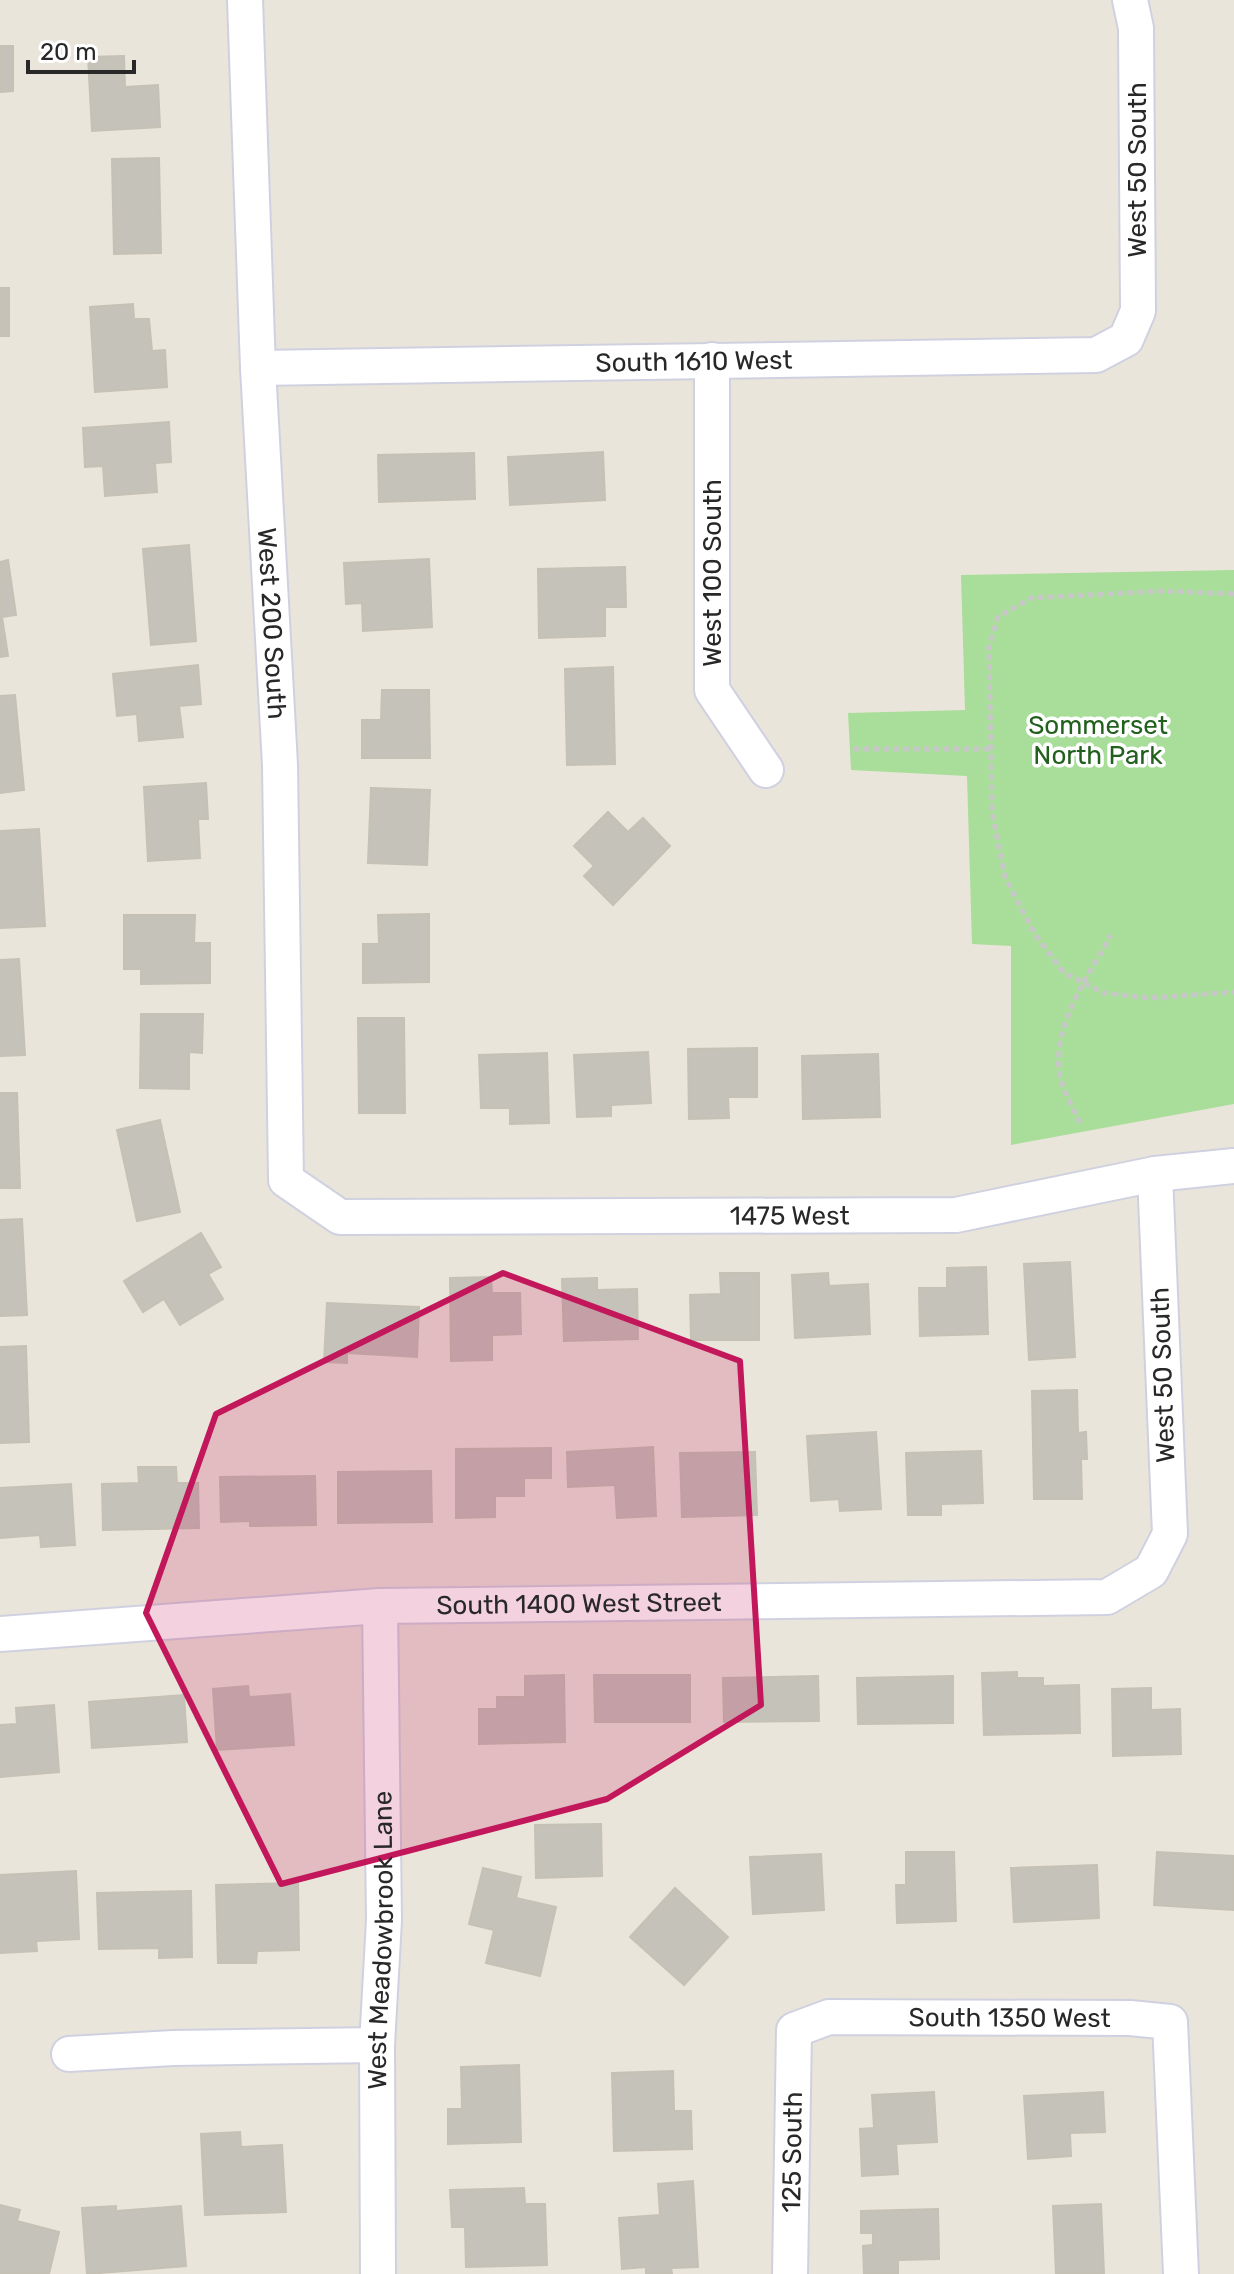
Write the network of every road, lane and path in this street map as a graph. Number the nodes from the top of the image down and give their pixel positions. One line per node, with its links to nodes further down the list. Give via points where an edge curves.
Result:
1 (245, 0): 5 (street, West 200 South)
2 (1130, 0): 3 (street, West 50 South, via 1136,28 1138,311)
3 (1126, 339): 4 (street, South 1610 West, via 1096,355)
4 (712, 360): 5 (street, South 1610 West); 9 (street, West 100 South, via 712,690)
5 (258, 368): 16 (street, West 200 South, via 280,765 286,1180)
6 (1234, 594): 8 (path, via 1164,591 1031,598 998,617 989,646)
7 (853, 749): 8 (path)
8 (990, 749): 11 (path, via 992,812 1005,877 1034,933 1064,973)
9 (766, 770)
10 (1111, 935): 11 (path)
11 (1085, 983): 12 (path, via 1104,993 1150,998); 13 (path, via 1060,1040 1059,1071)
12 (1234, 992)
13 (1080, 1123)
14 (1234, 1166): 15 (street, 1475 West)
15 (1155, 1174): 16 (street, 1475 West, via 956,1215); 17 (street, West 50 South, via 1170,1534)
16 (340, 1217)
17 (1151, 1571): 18 (street, South 1400 West Street, via 1107,1597)
18 (380, 1606): 19 (street, South 1400 West Street); 21 (street, West Meadowbrook Lane, via 384,1920)
19 (0, 1634)
20 (794, 2030): 24 (street, 125 South); 25 (street, South 1350 West, via 829,2017 1170,2022)
21 (377, 2045): 22 (street); 23 (street, West Meadowbrook Lane)
22 (69, 2054)
23 (378, 2274)
24 (790, 2274)
25 (1181, 2274)

